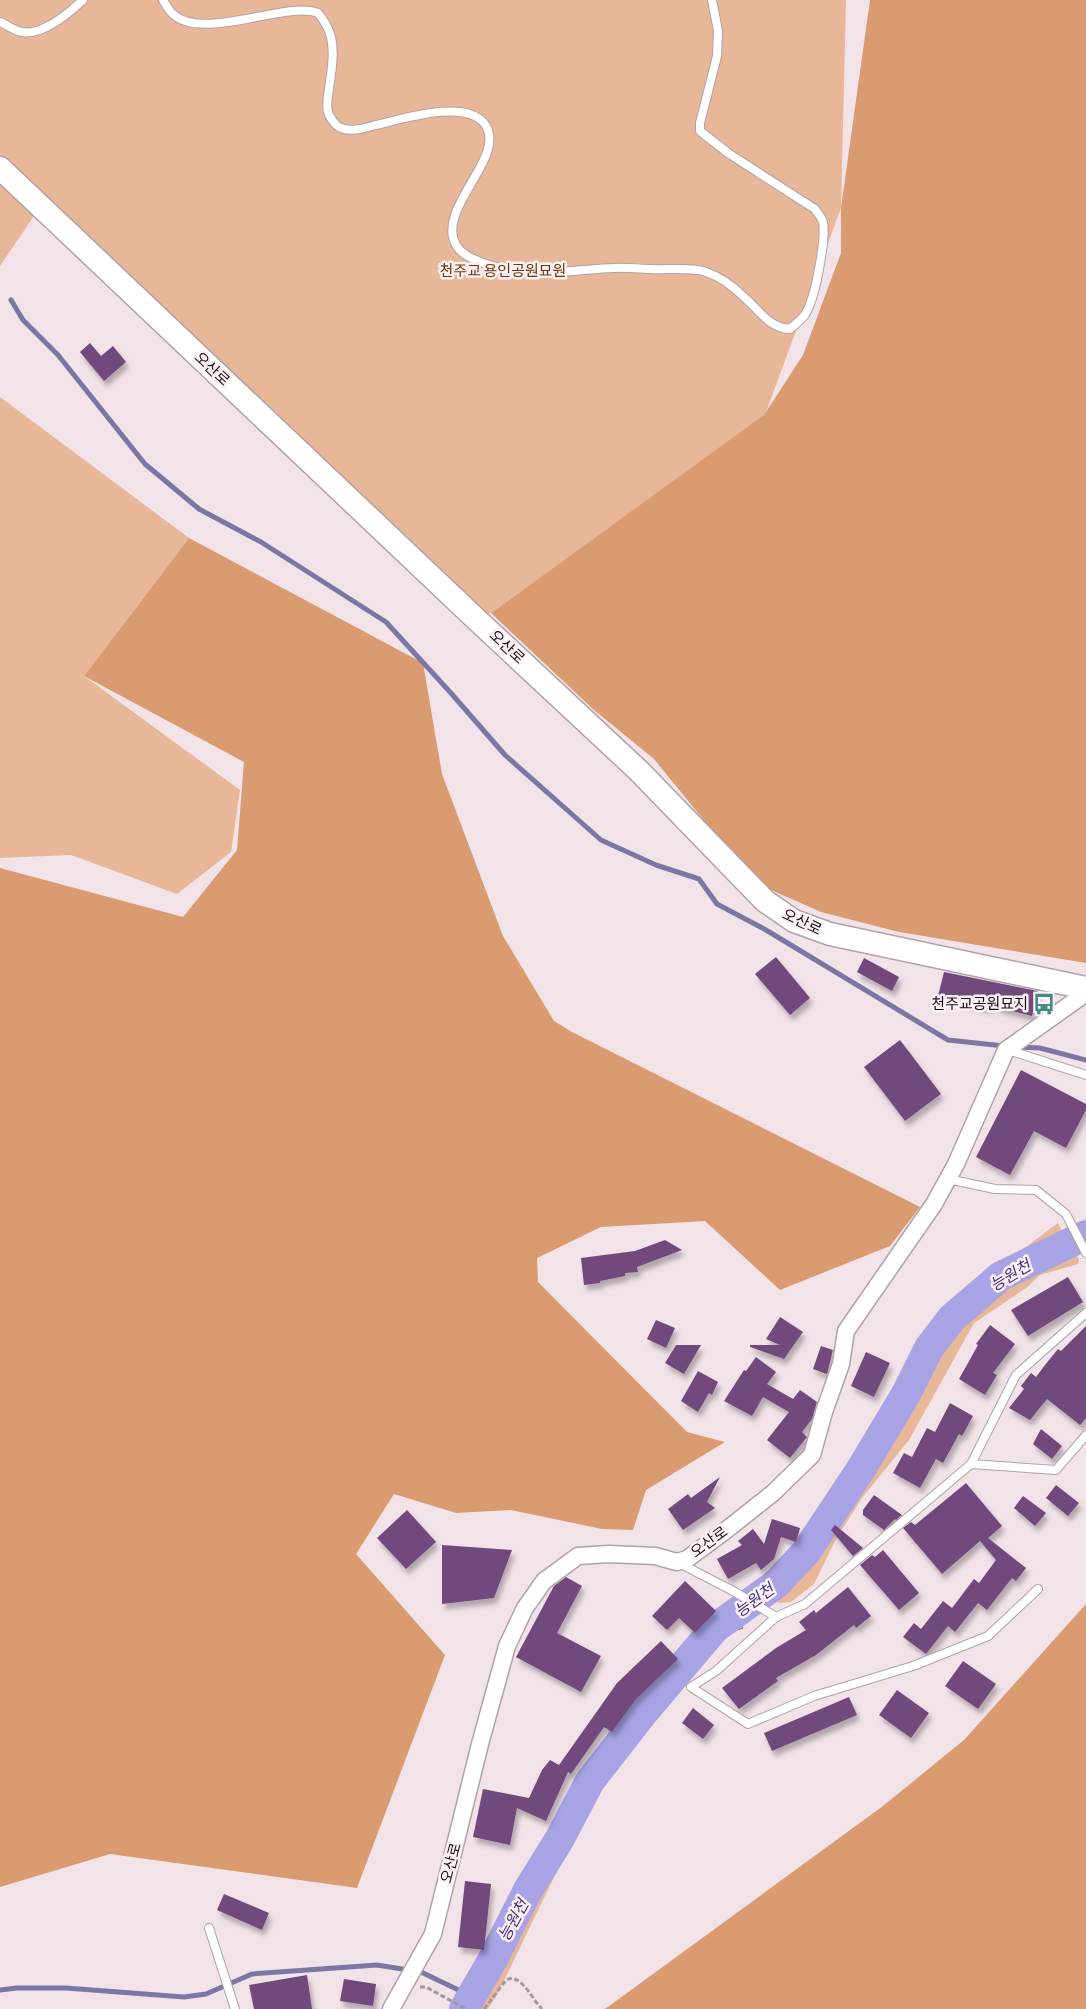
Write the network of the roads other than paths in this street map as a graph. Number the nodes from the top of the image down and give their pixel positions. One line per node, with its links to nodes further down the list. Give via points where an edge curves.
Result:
1 (83, 0): 6 (lane, via 46,28 22,32)
2 (163, 0): 5 (lane, via 174,16 189,21)
3 (712, 0): 4 (lane, via 718,31 718,56 700,131 815,209 823,221 816,283 804,316 790,329 780,329 771,324 745,297 704,271 615,268 533,274 500,270 469,258 456,244 455,215 482,165 489,145 489,131 483,122 470,114 454,111 355,130 339,127 328,115 327,105 332,65 331,38 317,11)
4 (300, 2)
5 (262, 7)
6 (0, 22)
7 (0, 168): 8 (street, 오산로, via 639,771 765,901 794,921 830,934)
8 (1086, 988)
9 (1086, 993): 10 (street)
10 (1006, 1050): 11 (lane); 12 (street, 오산로)
11 (1086, 1075)
12 (948, 1179): 13 (lane, via 995,1189 1036,1190 1066,1214); 17 (street, 오산로, via 846,1331 841,1364 812,1455 773,1493 725,1532 687,1559)
13 (1086, 1253)
14 (1086, 1313): 16 (lane, via 1016,1375)
15 (1086, 1435): 16 (lane, via 1056,1470)
16 (971, 1464): 19 (lane, via 805,1604)
17 (677, 1562): 19 (lane); 22 (street, 오산로, via 655,1556 578,1556 544,1580 525,1608 507,1646 433,1934)
18 (1038, 1589): 19 (lane, via 988,1636 913,1666 814,1696 748,1724 691,1687 716,1671)
19 (776, 1617)
20 (209, 1928): 21 (lane)
21 (234, 2009)
22 (391, 2009)

